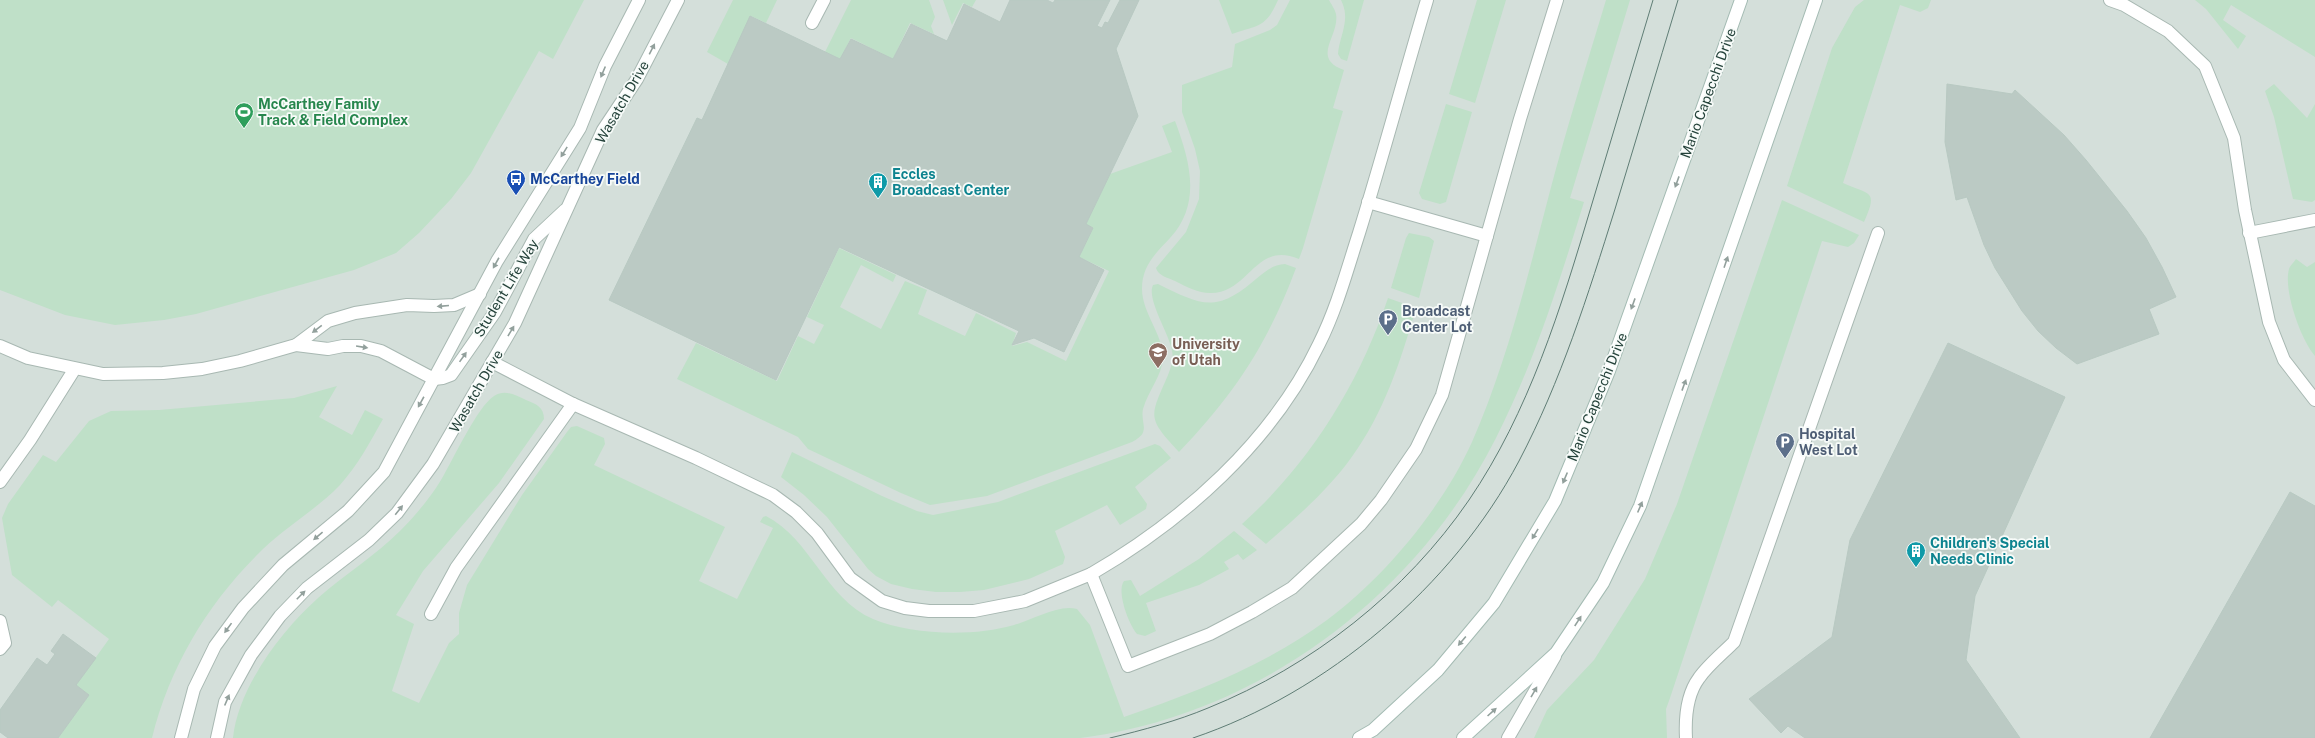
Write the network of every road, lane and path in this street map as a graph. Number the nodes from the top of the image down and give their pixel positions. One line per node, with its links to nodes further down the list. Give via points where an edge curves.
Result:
1 (639, 0): 16 (street, Wasatch Drive, one-way to 16, via 605,66 580,128 524,216)
2 (678, 0): 11 (street, Wasatch Drive, one-way to 2, via 603,130 637,79)
3 (824, 0): 9 (street)
4 (1427, 0): 10 (street)
5 (1556, 0): 15 (street)
6 (1741, 0): 32 (street, Mario Capecchi Drive, one-way to 32, via 1610,372 1555,501 1488,609 1438,670 1373,730)
7 (1816, 0): 29 (street, one-way to 7, via 1603,583 1640,506)
8 (2110, 0): 14 (street, via 2124,5 2168,31 2205,66 2234,138)
9 (812, 23)
10 (1368, 202): 15 (street); 25 (street, via 1345,279 1319,344 1276,415 1243,455 1185,508 1119,558)
11 (565, 210): 19 (street, Wasatch Drive, one-way to 11, via 515,323); 21 (street, Student Life Way, one-way to 11, via 451,375 495,312 534,238)
12 (2315, 220): 14 (street)
13 (1878, 233): 35 (street, via 1734,642 1699,678 1691,695 1685,724)
14 (2249, 233): 22 (street, via 2269,322 2284,360)
15 (1487, 236): 25 (street, via 1442,395 1416,449 1361,524 1316,568 1292,588 1210,634 1128,666)
16 (480, 294): 17 (street, Student Life Way, one-way to 17, via 454,305 390,306 355,313 328,321); 21 (street, Wasatch Drive)
17 (296, 344): 20 (street, Student Life Way, via 240,362 202,369 163,373 103,374); 21 (street, Student Life Way, one-way to 21, via 328,349 361,346 381,351)
18 (0, 346): 20 (street, Student Life Way, via 28,358)
19 (492, 362): 23 (street); 31 (street, Wasatch Drive, one-way to 19, via 225,702 251,655 280,616 307,588 369,540 397,513 433,464)
20 (74, 370): 24 (street)
21 (434, 379): 30 (street, Wasatch Drive, one-way to 30, via 384,472 348,511 283,565 243,608 215,646 194,689)
22 (2315, 400)
23 (572, 404): 25 (street, via 773,495 796,512 817,533 850,578 882,601 928,611 974,611 1025,601); 26 (street, via 456,568)
24 (0, 482)
25 (1091, 574)
26 (431, 614)
27 (0, 621): 28 (street, via 4,643)
28 (0, 649)
29 (1556, 653): 33 (street, one-way to 29); 34 (street, one-way to 29)
30 (181, 738)
31 (217, 738)
32 (1359, 738)
33 (1463, 738)
34 (1508, 738)
35 (1686, 738)

